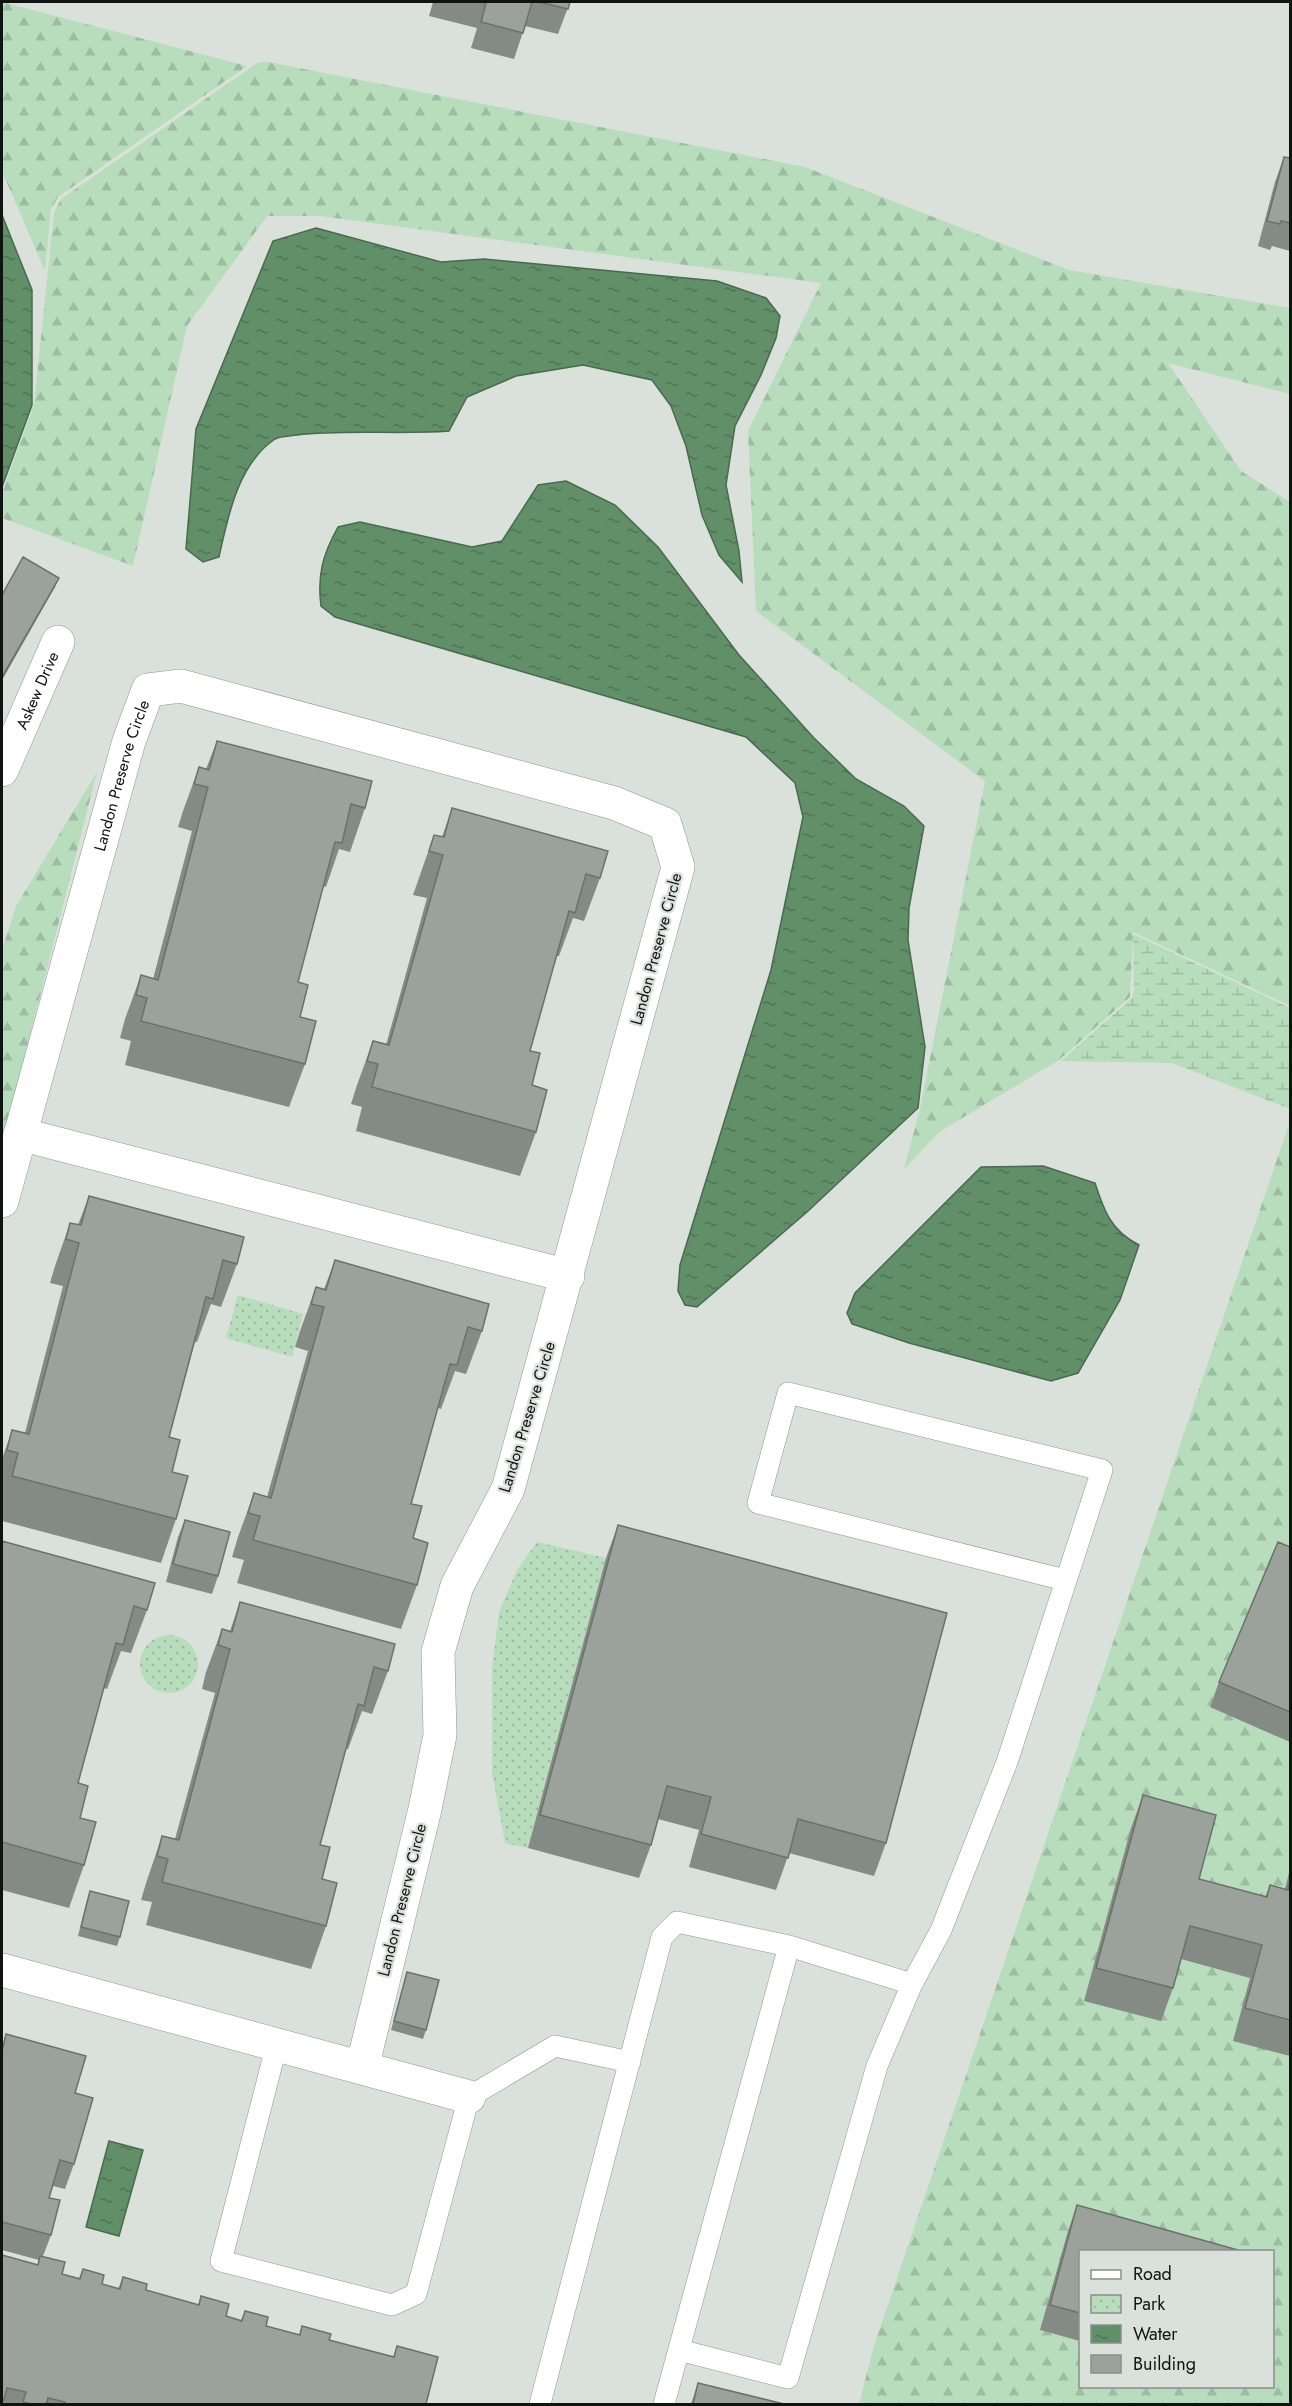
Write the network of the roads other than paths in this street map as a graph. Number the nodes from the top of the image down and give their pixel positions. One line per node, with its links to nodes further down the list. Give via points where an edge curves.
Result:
1 (58, 642): 2 (street, Askew Drive)
2 (2, 770)
3 (20, 1134): 4 (street, Landon Preserve Circle); 5 (street); 5 (street, Landon Preserve Circle, via 129,741 148,690 181,686 614,803 665,824 678,867)
4 (2, 1201)
5 (568, 1276): 12 (street, Landon Preserve Circle, via 508,1488 457,1586 438,1652 440,1735)
6 (1065, 1580): 6 (lane, via 1102,1470 788,1394 758,1503); 9 (lane, via 1007,1762 941,1930)
7 (789, 1946): 9 (lane); 11 (lane, via 677,1922 662,1937); 14 (lane)
8 (2, 1970): 10 (street)
9 (912, 1984): 14 (lane, via 877,2066 788,2378)
10 (278, 2044): 12 (street); 13 (lane, via 221,2261 392,2305 416,2294)
11 (630, 2062): 13 (lane, via 555,2046); 15 (lane)
12 (362, 2068): 13 (street)
13 (469, 2097)
14 (679, 2350): 16 (lane)
15 (540, 2404)
16 (664, 2404)

